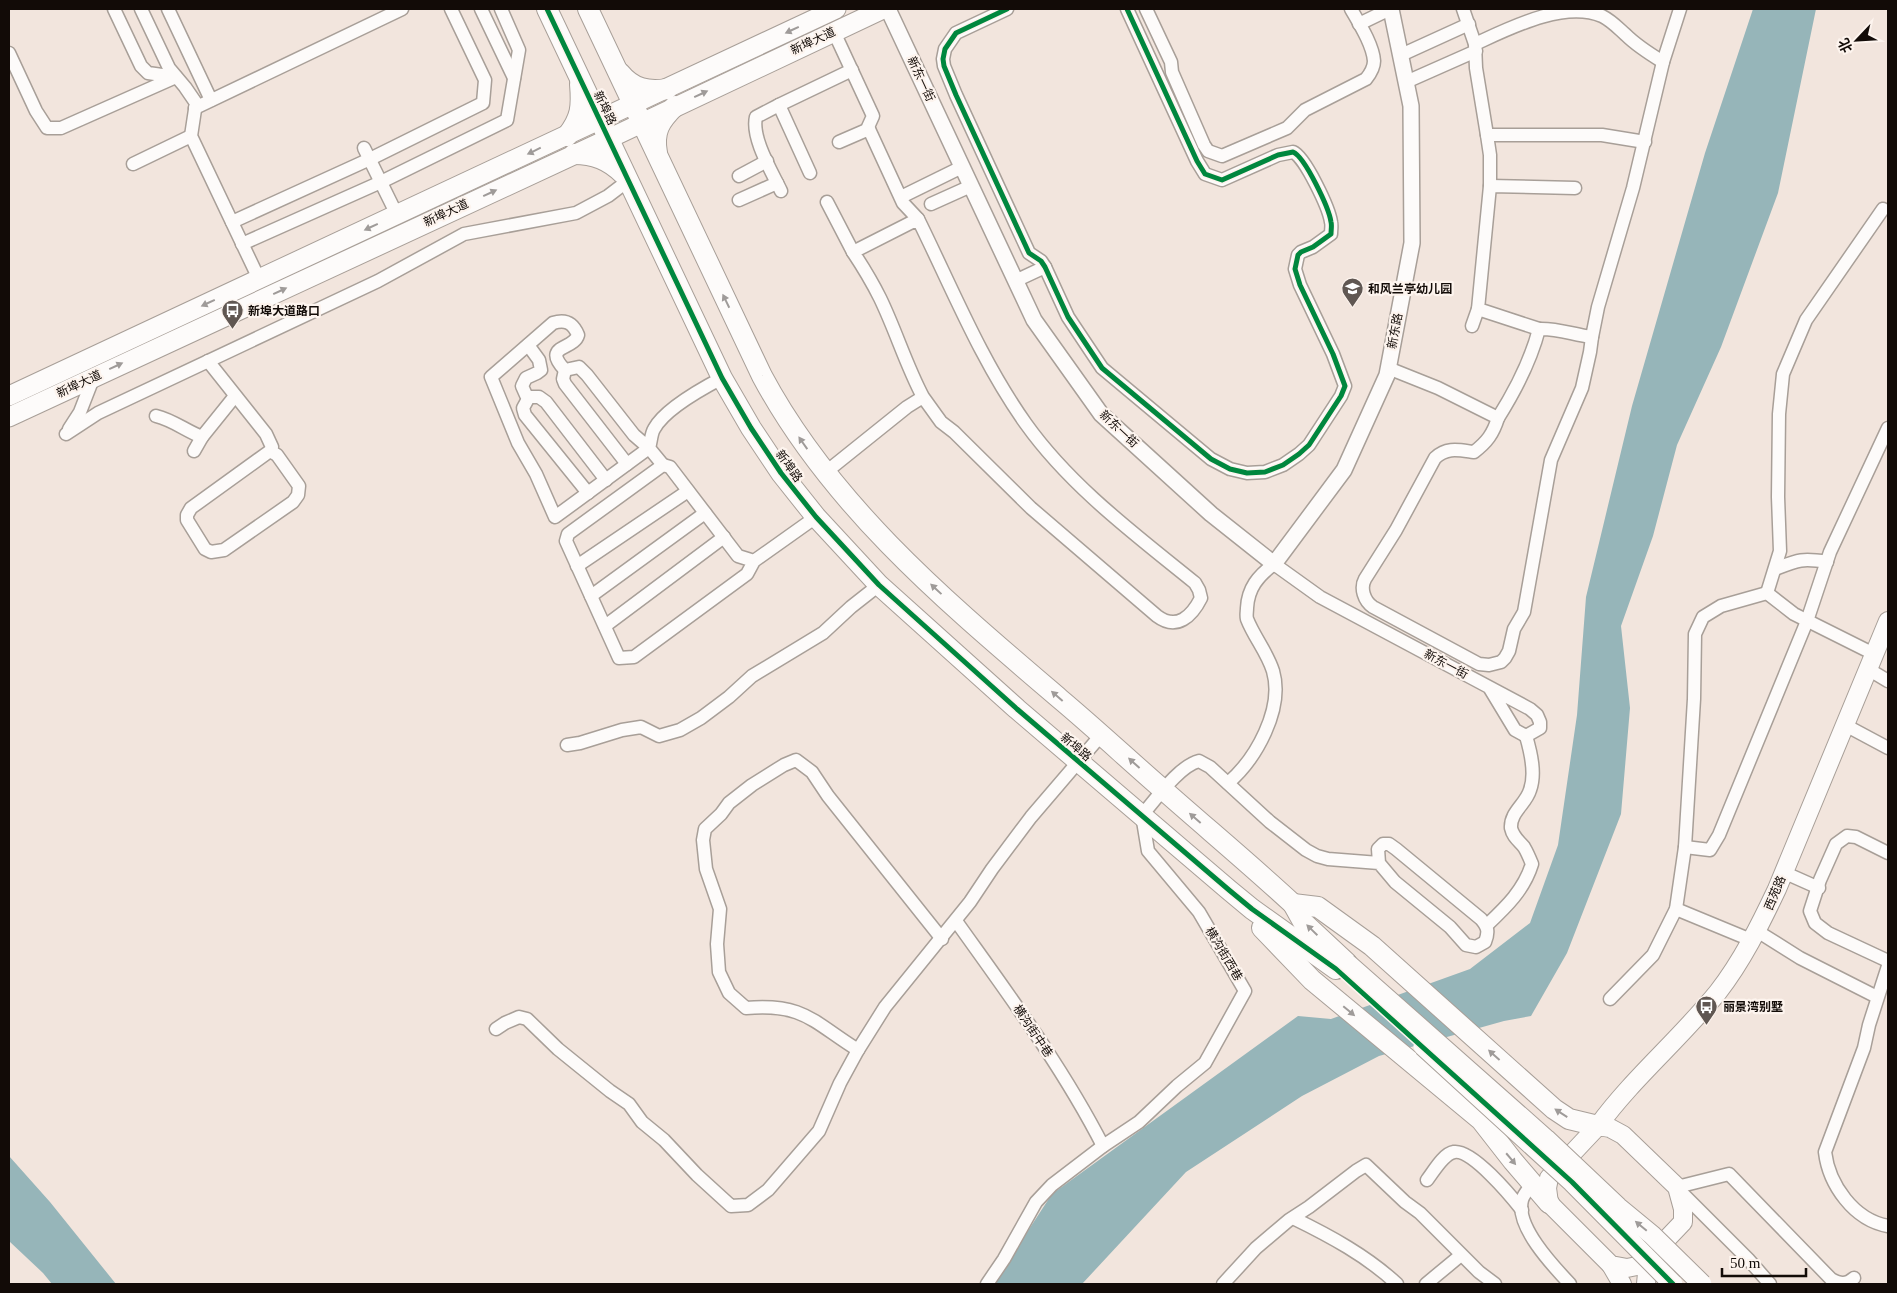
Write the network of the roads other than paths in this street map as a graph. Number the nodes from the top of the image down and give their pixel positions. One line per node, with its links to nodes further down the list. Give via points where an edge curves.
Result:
1 (114, 9): 29 (street, via 148,73)
2 (141, 9): 29 (street)
3 (168, 9): 34 (street)
4 (402, 9): 34 (street)
5 (451, 9): 47 (street, via 485,80 483,103)
6 (481, 9): 30 (street)
7 (501, 9): 30 (street, via 519,50)
8 (547, 9): 31 (highway, 新埠路)
9 (588, 9): 27 (highway, 新埠路)
10 (836, 9): 33 (main road, 新埠大道, one-way to 33)
11 (884, 9): 22 (main road, 新埠大道)
12 (888, 9): 51 (street, 新东一街)
13 (1007, 9): 69 (street, via 956,33 945,50 944,66 1030,253)
14 (1126, 9): 69 (street, via 1205,174 1222,180 1290,152 1297,154 1307,167 1331,222 1331,234 1301,252 1295,269 1334,354 1345,386 1341,396 1299,454 1265,472 1247,473 1230,469 1211,459 1102,368 1068,317)
15 (1146, 9): 20 (street, via 1204,145 1208,151 1222,156 1287,128 1305,110 1366,79 1374,62 1372,50)
16 (1351, 9): 20 (street)
17 (1390, 9): 20 (street); 25 (street, 新东路)
18 (1463, 9): 21 (street)
19 (1680, 9): 26 (street)
20 (1359, 24)
21 (1469, 24): 23 (street); 25 (street)
22 (834, 32): 28 (street); 33 (main road, 新埠大道, one-way to 22)
23 (1475, 48): 26 (street, via 1547,12 1591,11 1614,24); 32 (street); 41 (street)
24 (9, 52): 29 (street, via 36,111 48,128 62,128)
25 (1400, 55): 32 (street, 新东路)
26 (1664, 62): 45 (street)
27 (615, 67): 33 (highway, via 630,84); 35 (highway, 新埠路)
28 (852, 70): 36 (street); 40 (street, via 873,116)
29 (176, 77): 37 (street, via 196,103)
30 (514, 78): 55 (street, via 507,120)
31 (580, 80): 38 (highway, 新埠路); 46 (highway, via 580,112)
32 (1406, 82): 78 (street, 新东路, via 1411,106 1412,243)
33 (671, 98): 35 (main road, 新埠大道); 39 (main road, 新埠大道); 48 (highway, via 657,128)
34 (211, 100): 37 (street)
35 (632, 105): 38 (main road, 新埠大道); 39 (highway, 新埠路)
36 (779, 105): 49 (street, via 756,118 754,125); 52 (street)
37 (195, 108): 42 (street)
38 (600, 120): 43 (highway, 新埠路); 46 (main road, 新埠大道)
39 (641, 123): 43 (main road, 新埠大道); 48 (highway, 新埠路)
40 (869, 129): 44 (street); 59 (street)
41 (1487, 135): 45 (street, via 1602,135); 57 (street)
42 (191, 136): 50 (street); 66 (street)
43 (608, 139): 46 (main road, 新埠大道); 54 (highway, 新埠路)
44 (839, 142)
45 (1645, 142): 75 (street)
46 (570, 145): 54 (highway, via 612,164); 64 (main road, 新埠大道, one-way to 64); 80 (main road, 新埠大道, one-way to 46)
47 (367, 153): 55 (street); 66 (street)
48 (658, 160): 96 (highway, 新埠路, one-way to 48, via 788,422 762,376)
49 (767, 161): 53 (street); 60 (street, via 779,187)
50 (133, 164)
51 (962, 167): 56 (street, 新东一街); 59 (street)
52 (810, 173)
53 (739, 176)
54 (628, 180): 77 (street, via 608,196 576,213 464,234 378,281); 81 (highway, 新埠路)
55 (381, 182): 64 (street); 67 (street)
56 (971, 186): 62 (street); 71 (street, 新东一街)
57 (1490, 186): 58 (street); 72 (street)
58 (1575, 188)
59 (901, 197): 65 (street)
60 (739, 200)
61 (827, 202): 68 (street)
62 (931, 204)
63 (1883, 209): 107 (street, via 1806,320 1783,374 1779,414 1780,551)
64 (397, 215): 70 (main road, 新埠大道, one-way to 70)
65 (918, 219): 68 (street); 85 (street, via 982,354 1026,424 1100,504 1195,583 1201,598 1191,613 1182,621 1172,622 1157,616 1024,502 941,422)
66 (232, 222): 67 (street)
67 (242, 244): 70 (street)
68 (853, 252): 85 (street, via 880,299)
69 (1045, 267): 71 (street)
70 (259, 280): 82 (main road, 新埠大道, one-way to 82)
71 (1015, 281): 105 (street, 新东一街, via 1034,320 1101,414 1211,514)
72 (1478, 309): 73 (street); 74 (street)
73 (1472, 326)
74 (1539, 329): 75 (street, via 1551,328); 88 (street, via 1535,344)
75 (1592, 337): 88 (street, via 1579,398 1551,460 1524,612 1514,629 1505,658 1489,666 1479,664 1373,607 1364,594 1363,583 1435,458 1452,449 1474,452 1493,434)
76 (528, 345): 79 (street, via 553,323 561,320 572,324 577,340 560,348 557,355); 84 (street, via 541,365 537,374 523,382); 99 (street, via 491,377 518,443 555,517)
77 (208, 361): 80 (street, via 98,413 66,434 80,412); 83 (street)
78 (1388, 368): 88 (street); 105 (street, 新东路, via 1344,470)
79 (566, 370): 91 (street, via 579,367 634,435); 94 (street, via 565,384)
80 (94, 376): 87 (main road, 新埠大道)
81 (722, 378): 91 (street, via 663,417 654,429); 101 (highway, 新埠路, via 751,428)
82 (9, 396)
83 (235, 396): 90 (street); 93 (street, via 266,434 272,447)
84 (529, 397): 97 (street, via 539,397 546,402); 99 (street, via 523,408 525,415)
85 (924, 397): 96 (street)
86 (156, 416): 90 (street, via 166,418)
87 (9, 417)
88 (1498, 418)
89 (1888, 428): 104 (street)
90 (202, 438): 92 (street)
91 (650, 448): 94 (street); 95 (street)
92 (194, 451)
93 (270, 451): 93 (street, via 187,514 190,527 205,549 211,552 224,550 293,502 298,495 299,486 277,455)
94 (627, 464): 97 (street)
95 (663, 465): 98 (street, via 670,467); 106 (street, via 568,534 566,541)
96 (826, 472): 118 (highway, 新埠路, one-way to 96, via 998,646 892,548)
97 (606, 480): 99 (street)
98 (688, 490): 100 (street); 106 (street)
99 (588, 493)
100 (705, 513): 102 (street); 110 (street)
101 (816, 517): 103 (street); 108 (highway, 新埠路)
102 (724, 537): 103 (street, via 738,556); 113 (street)
103 (754, 561): 113 (street, via 747,574 634,658 619,658)
104 (1827, 562): 107 (street, via 1806,559); 111 (street)
105 (1274, 564): 116 (street, 新东一街, via 1320,597); 123 (street, via 1255,582 1248,597 1246,617 1273,673 1273,708 1266,731 1253,755 1242,772)
106 (577, 566): 110 (street)
107 (1775, 569): 109 (street)
108 (879, 585): 120 (street, via 823,633 752,676 729,697 680,730 659,736 641,727); 122 (highway, 新埠路)
109 (1767, 593): 111 (street); 126 (street, via 1721,606 1703,617 1695,634)
110 (591, 596): 113 (street)
111 (1807, 621): 114 (street); 126 (street, via 1719,836 1710,850)
112 (1888, 621): 114 (main road, 西苑路)
113 (605, 626)
114 (1871, 661): 115 (street); 117 (main road, 西苑路)
115 (1888, 681)
116 (1489, 687): 119 (street, via 1515,730); 119 (street, 新东一街, via 1537,715 1540,728)
117 (1845, 725): 121 (street); 129 (main road, 西苑路)
118 (1102, 734): 122 (street); 124 (highway, 新埠路, one-way to 118)
119 (1526, 736): 135 (street, via 1533,780 1530,792 1512,818 1512,828 1532,864 1508,906)
120 (567, 745)
121 (1888, 748)
122 (1080, 763): 125 (highway, 新埠路); 134 (street, via 1031,817)
123 (1228, 783): 124 (street, via 1199,761 1190,763); 128 (street, via 1295,843 1317,856)
124 (1167, 793): 125 (street); 131 (highway, 新埠路, one-way to 124)
125 (1142, 815): 132 (highway, 新埠路); 146 (street, 横沟街西巷, via 1148,851 1199,912 1245,991 1205,1062 1139,1122)
126 (1685, 847): 133 (street)
127 (1888, 852): 130 (street, via 1847,836 1836,844)
128 (1379, 863): 135 (street, via 1378,849 1389,844); 135 (street, via 1395,882 1466,945 1476,947 1485,942)
129 (1783, 872): 130 (street); 136 (main road, 西苑路)
130 (1819, 888): 138 (street, via 1810,911 1815,923)
131 (1293, 904): 139 (highway, 新埠路, one-way to 131, via 1303,922); 145 (highway, one-way to 131, via 1569,1119 1554,1109 1372,946 1318,907)
132 (1252, 909): 139 (highway, 新埠路); 148 (highway, one-way to 148, via 1259,926 1312,980 1481,1120)
133 (1676, 909): 136 (street); 142 (street, via 1653,955)
134 (956, 921): 137 (street); 146 (street, 横沟街中巷, via 1063,1075)
135 (1487, 925)
136 (1754, 936): 141 (street); 145 (main road, 西苑路, via 1718,991 1614,1104)
137 (942, 939): 144 (street, via 885,1007); 144 (street, via 812,772 796,760 752,785 729,803 705,829 703,853 720,909 719,972 729,993 746,1008 768,1006 804,1014)
138 (1888, 961)
139 (1342, 966): 166 (main road, bridge, via 1559,1170); 167 (main road, one-way to 139, bridge, via 1476,1076)
140 (1888, 966): 141 (street)
141 (1877, 997): 153 (street, via 1864,1048 1825,1152 1826,1166 1851,1205 1870,1222)
142 (1610, 999)
143 (496, 1029): 144 (street, via 520,1017 527,1019 558,1050 629,1104 642,1122 731,1206 748,1206 768,1190 819,1131)
144 (858, 1050)
145 (1598, 1126): 149 (main road, via 1623,1135); 150 (main road, 西苑路, via 1549,1178)
146 (1103, 1146): 158 (street, via 1052,1185 1036,1202)
147 (1427, 1180): 151 (street, via 1446,1156 1463,1153 1474,1159)
148 (1533, 1183): 150 (highway); 151 (street, via 1522,1199)
149 (1677, 1187): 156 (main road, via 1683,1222); 157 (street, via 1729,1174 1831,1279 1840,1283); 168 (street)
150 (1549, 1202): 155 (main road)
151 (1522, 1210): 163 (street, via 1531,1235)
152 (1293, 1218): 154 (street, via 1366,1165); 159 (street, via 1256,1248); 160 (street, via 1368,1259)
153 (1888, 1226)
154 (1462, 1255): 161 (street); 162 (street)
155 (1611, 1265): 156 (main road, via 1627,1268); 164 (main road)
156 (1642, 1265): 165 (main road, via 1647,1273)
157 (1854, 1278)
158 (987, 1284)
159 (1223, 1284)
160 (1397, 1284)
161 (1426, 1284)
162 (1495, 1284)
163 (1570, 1284)
164 (1622, 1284)
165 (1646, 1284)
166 (1674, 1284)
167 (1702, 1284)
168 (1770, 1284)

